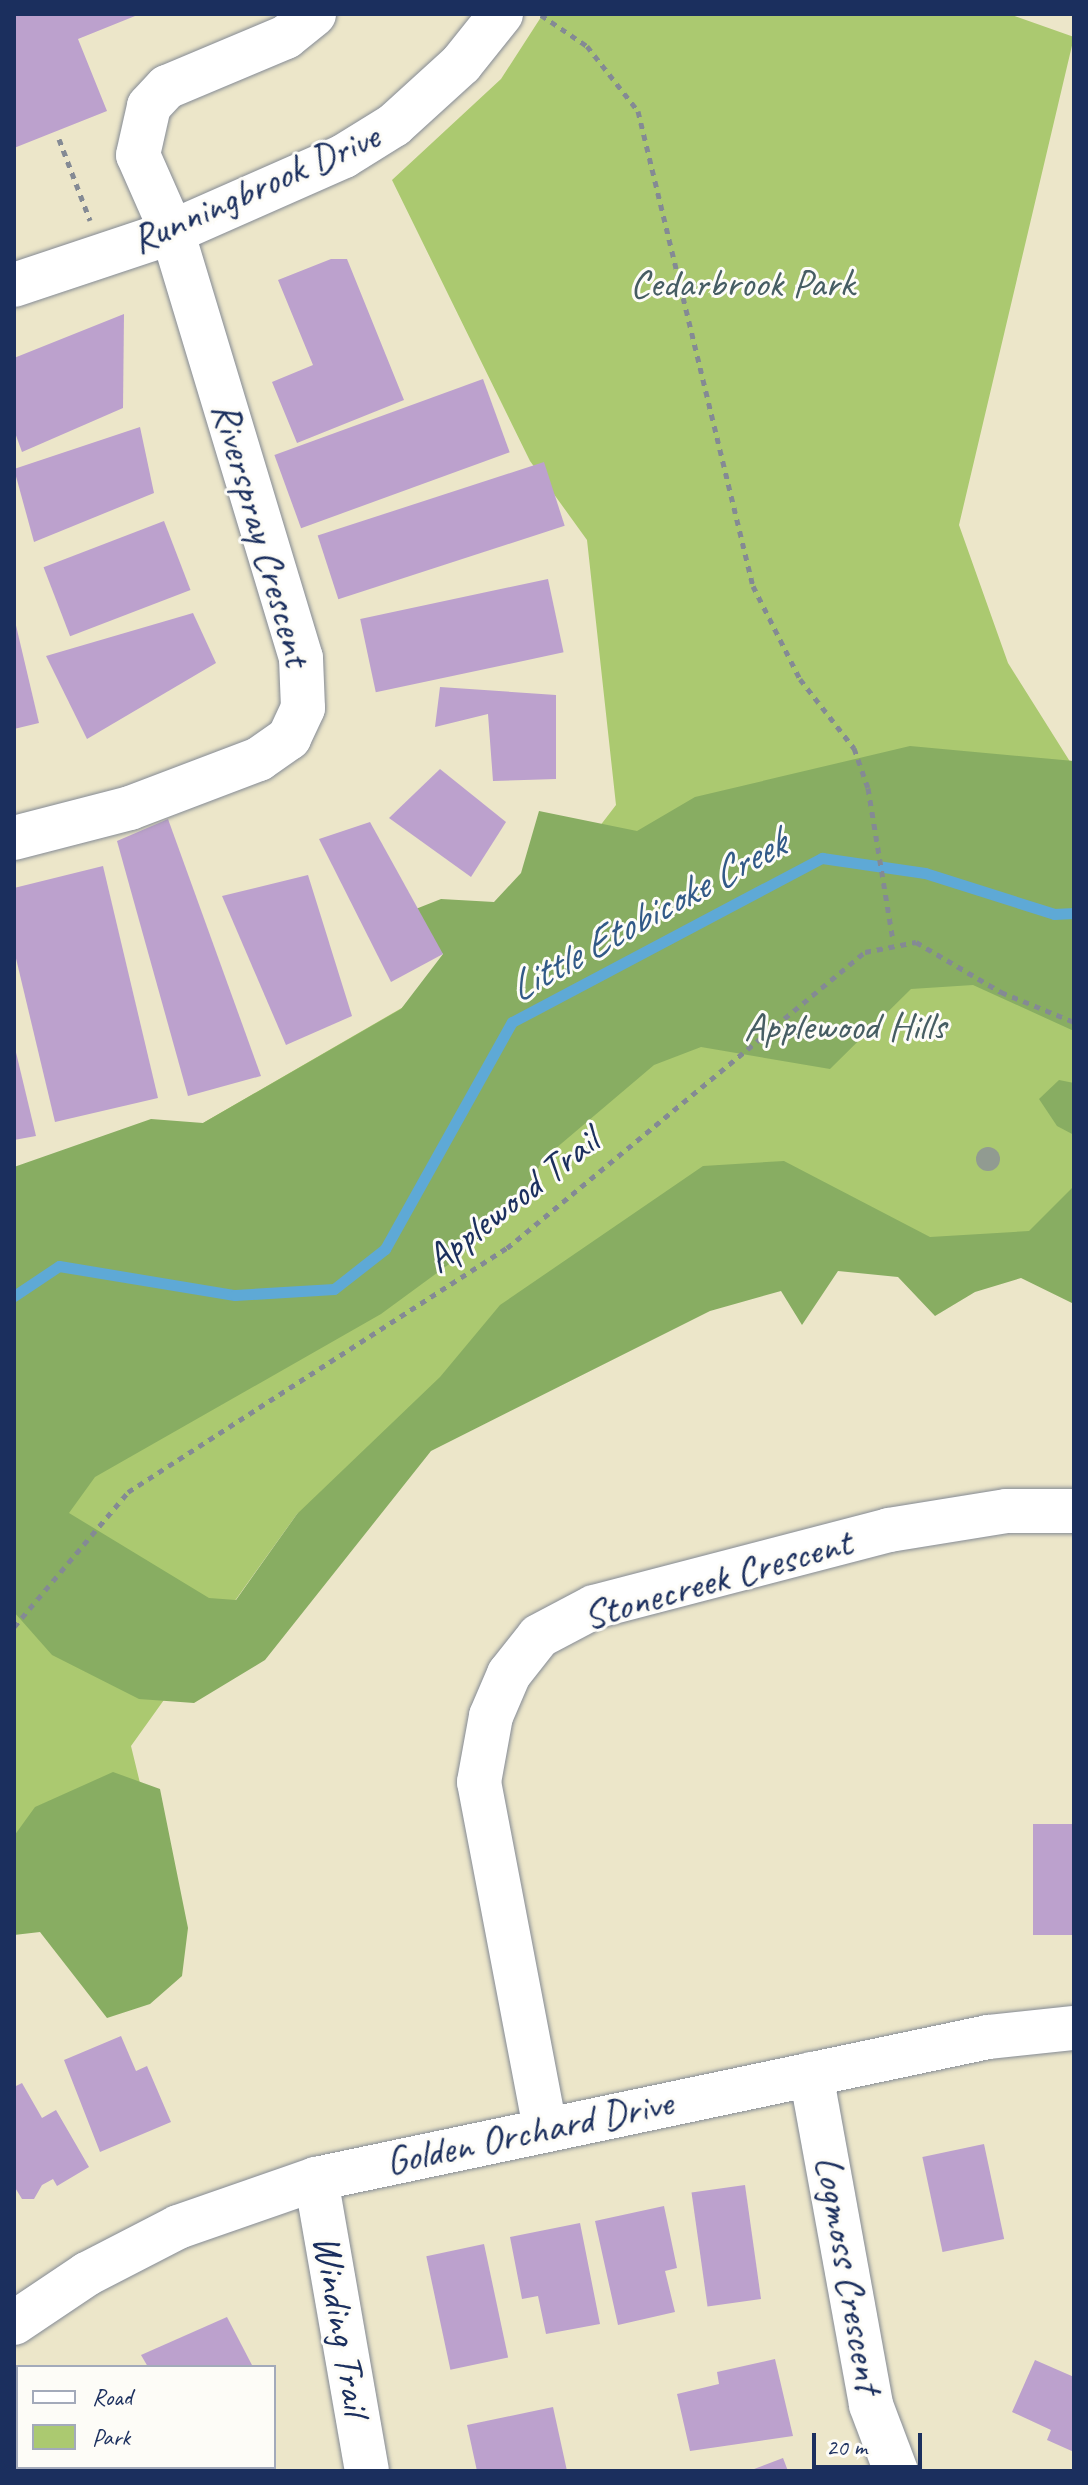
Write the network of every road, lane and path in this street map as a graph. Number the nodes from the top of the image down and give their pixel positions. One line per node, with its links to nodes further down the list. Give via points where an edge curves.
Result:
1 (314, 14): 5 (street, Riverspray Crescent, via 286,37 167,87 149,106 138,155)
2 (501, 14): 5 (street, Runningbrook Drive, via 461,64 394,125 344,156)
3 (540, 14): 9 (path, via 587,46 638,111 753,586 800,679 854,748 868,788)
4 (59, 139): 6 (path)
5 (172, 232): 6 (street, Runningbrook Drive); 8 (street, Riverspray Crescent, via 301,658 303,708 289,738 259,759 130,808)
6 (104, 255): 7 (street, Runningbrook Drive)
7 (14, 285)
8 (14, 838)
9 (893, 941): 10 (path, via 916,942 1001,992); 12 (path, Applewood Trail, via 832,974 507,1248 128,1492 45,1598)
10 (1074, 1022)
11 (1074, 1511): 15 (street, Stonecreek Crescent, via 1006,1511 889,1530 594,1607 539,1636 509,1674 491,1716 479,1782)
12 (14, 1627)
13 (1074, 2028): 14 (street, Golden Orchard Drive, via 988,2037)
14 (811, 2074): 15 (street, Golden Orchard Drive); 19 (street, Logmoss Crescent, via 871,2405)
15 (545, 2128): 16 (street, Golden Orchard Drive)
16 (316, 2179): 17 (street, Golden Orchard Drive, via 178,2227 87,2274); 18 (street, Winding Trail)
17 (14, 2323)
18 (367, 2471)
19 (896, 2471)

